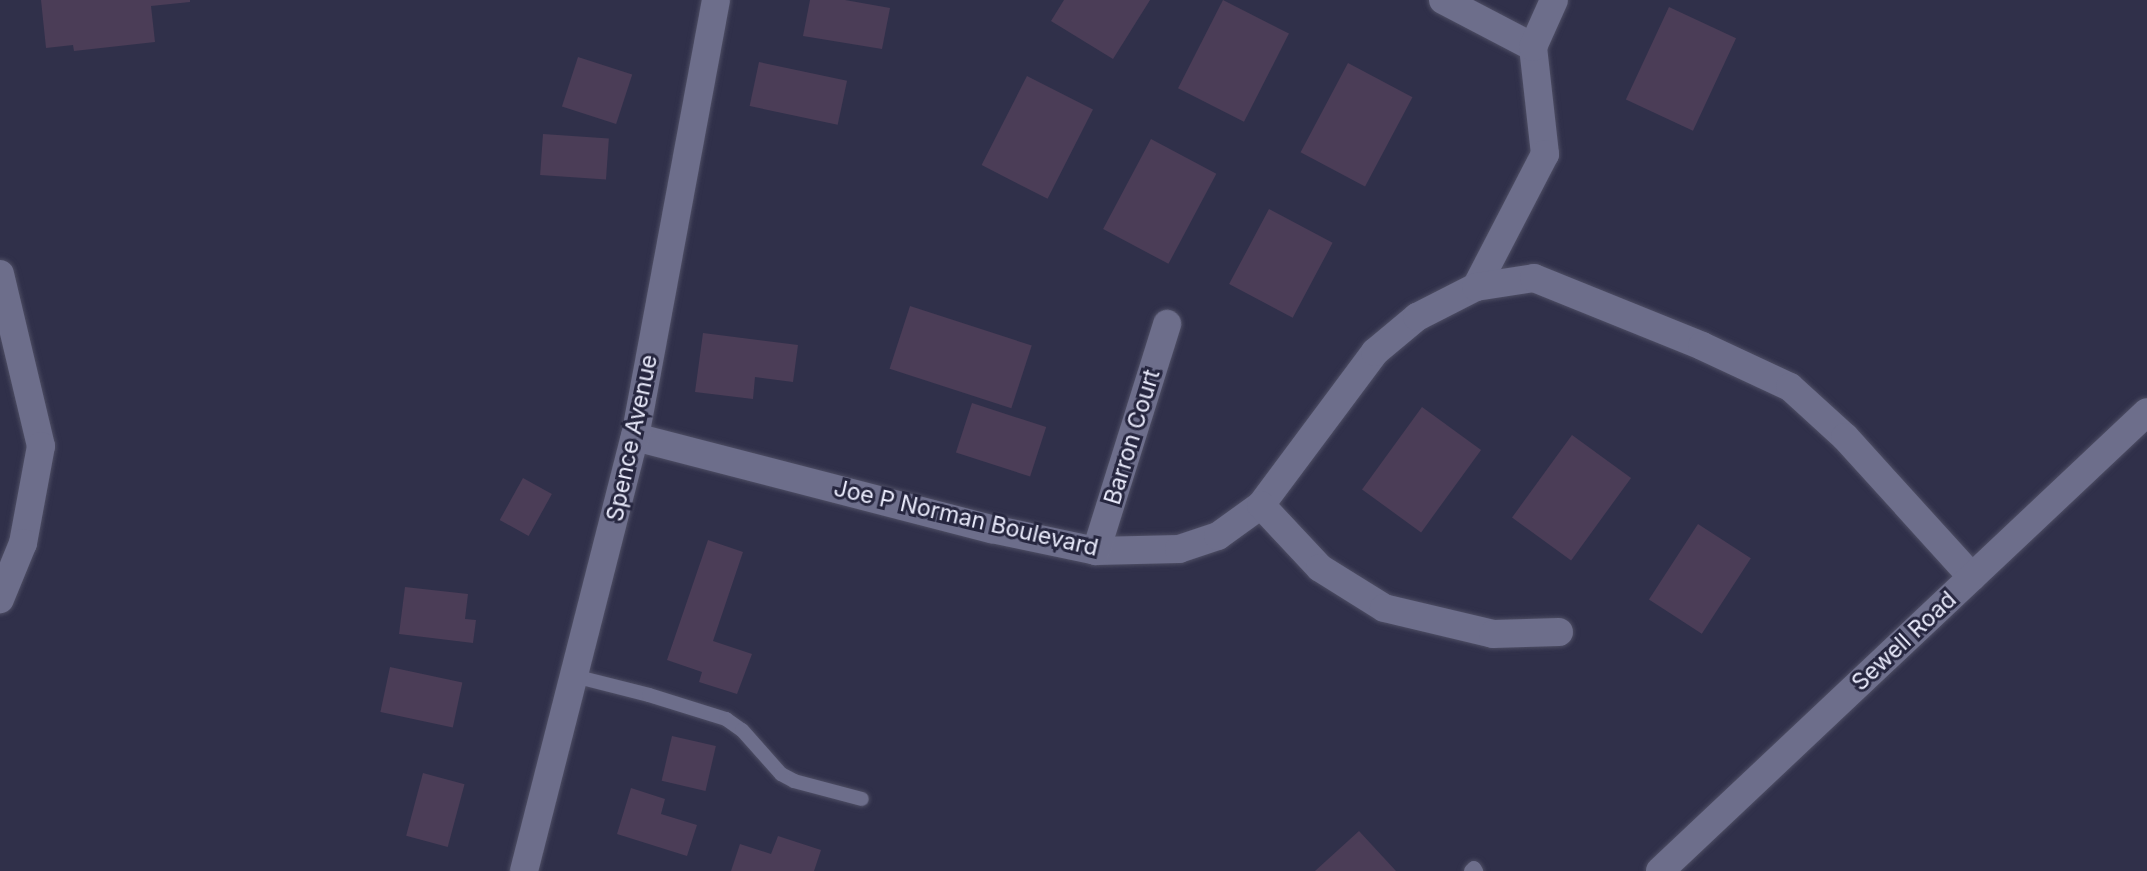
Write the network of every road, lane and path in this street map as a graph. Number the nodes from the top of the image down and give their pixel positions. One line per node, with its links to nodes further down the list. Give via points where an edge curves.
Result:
1 (716, 0): 9 (street, Spence Avenue)
2 (1443, 0): 4 (street)
3 (1554, 0): 4 (street)
4 (1533, 47): 6 (street, via 1545,154)
5 (0, 274): 13 (street, via 41,446 23,543)
6 (1476, 287): 10 (street, Joe P Norman Boulevard, via 1417,317 1375,352); 12 (street, Joe P Norman Boulevard, via 1534,278 1790,387 1844,437)
7 (1167, 324): 11 (street, Barron Court)
8 (2147, 412): 12 (street, Sewell Road)
9 (635, 437): 11 (street, Joe P Norman Boulevard, via 992,529); 15 (street, Spence Avenue)
10 (1261, 505): 11 (street, Joe P Norman Boulevard, via 1217,536 1179,549); 14 (street, via 1320,568 1384,608 1493,634)
11 (1096, 551)
12 (1972, 577): 18 (street, Sewell Road)
13 (0, 600)
14 (1559, 632)
15 (574, 676): 16 (lane, via 726,719 781,774); 17 (street, Spence Avenue)
16 (862, 799)
17 (524, 871)
18 (1660, 871)

